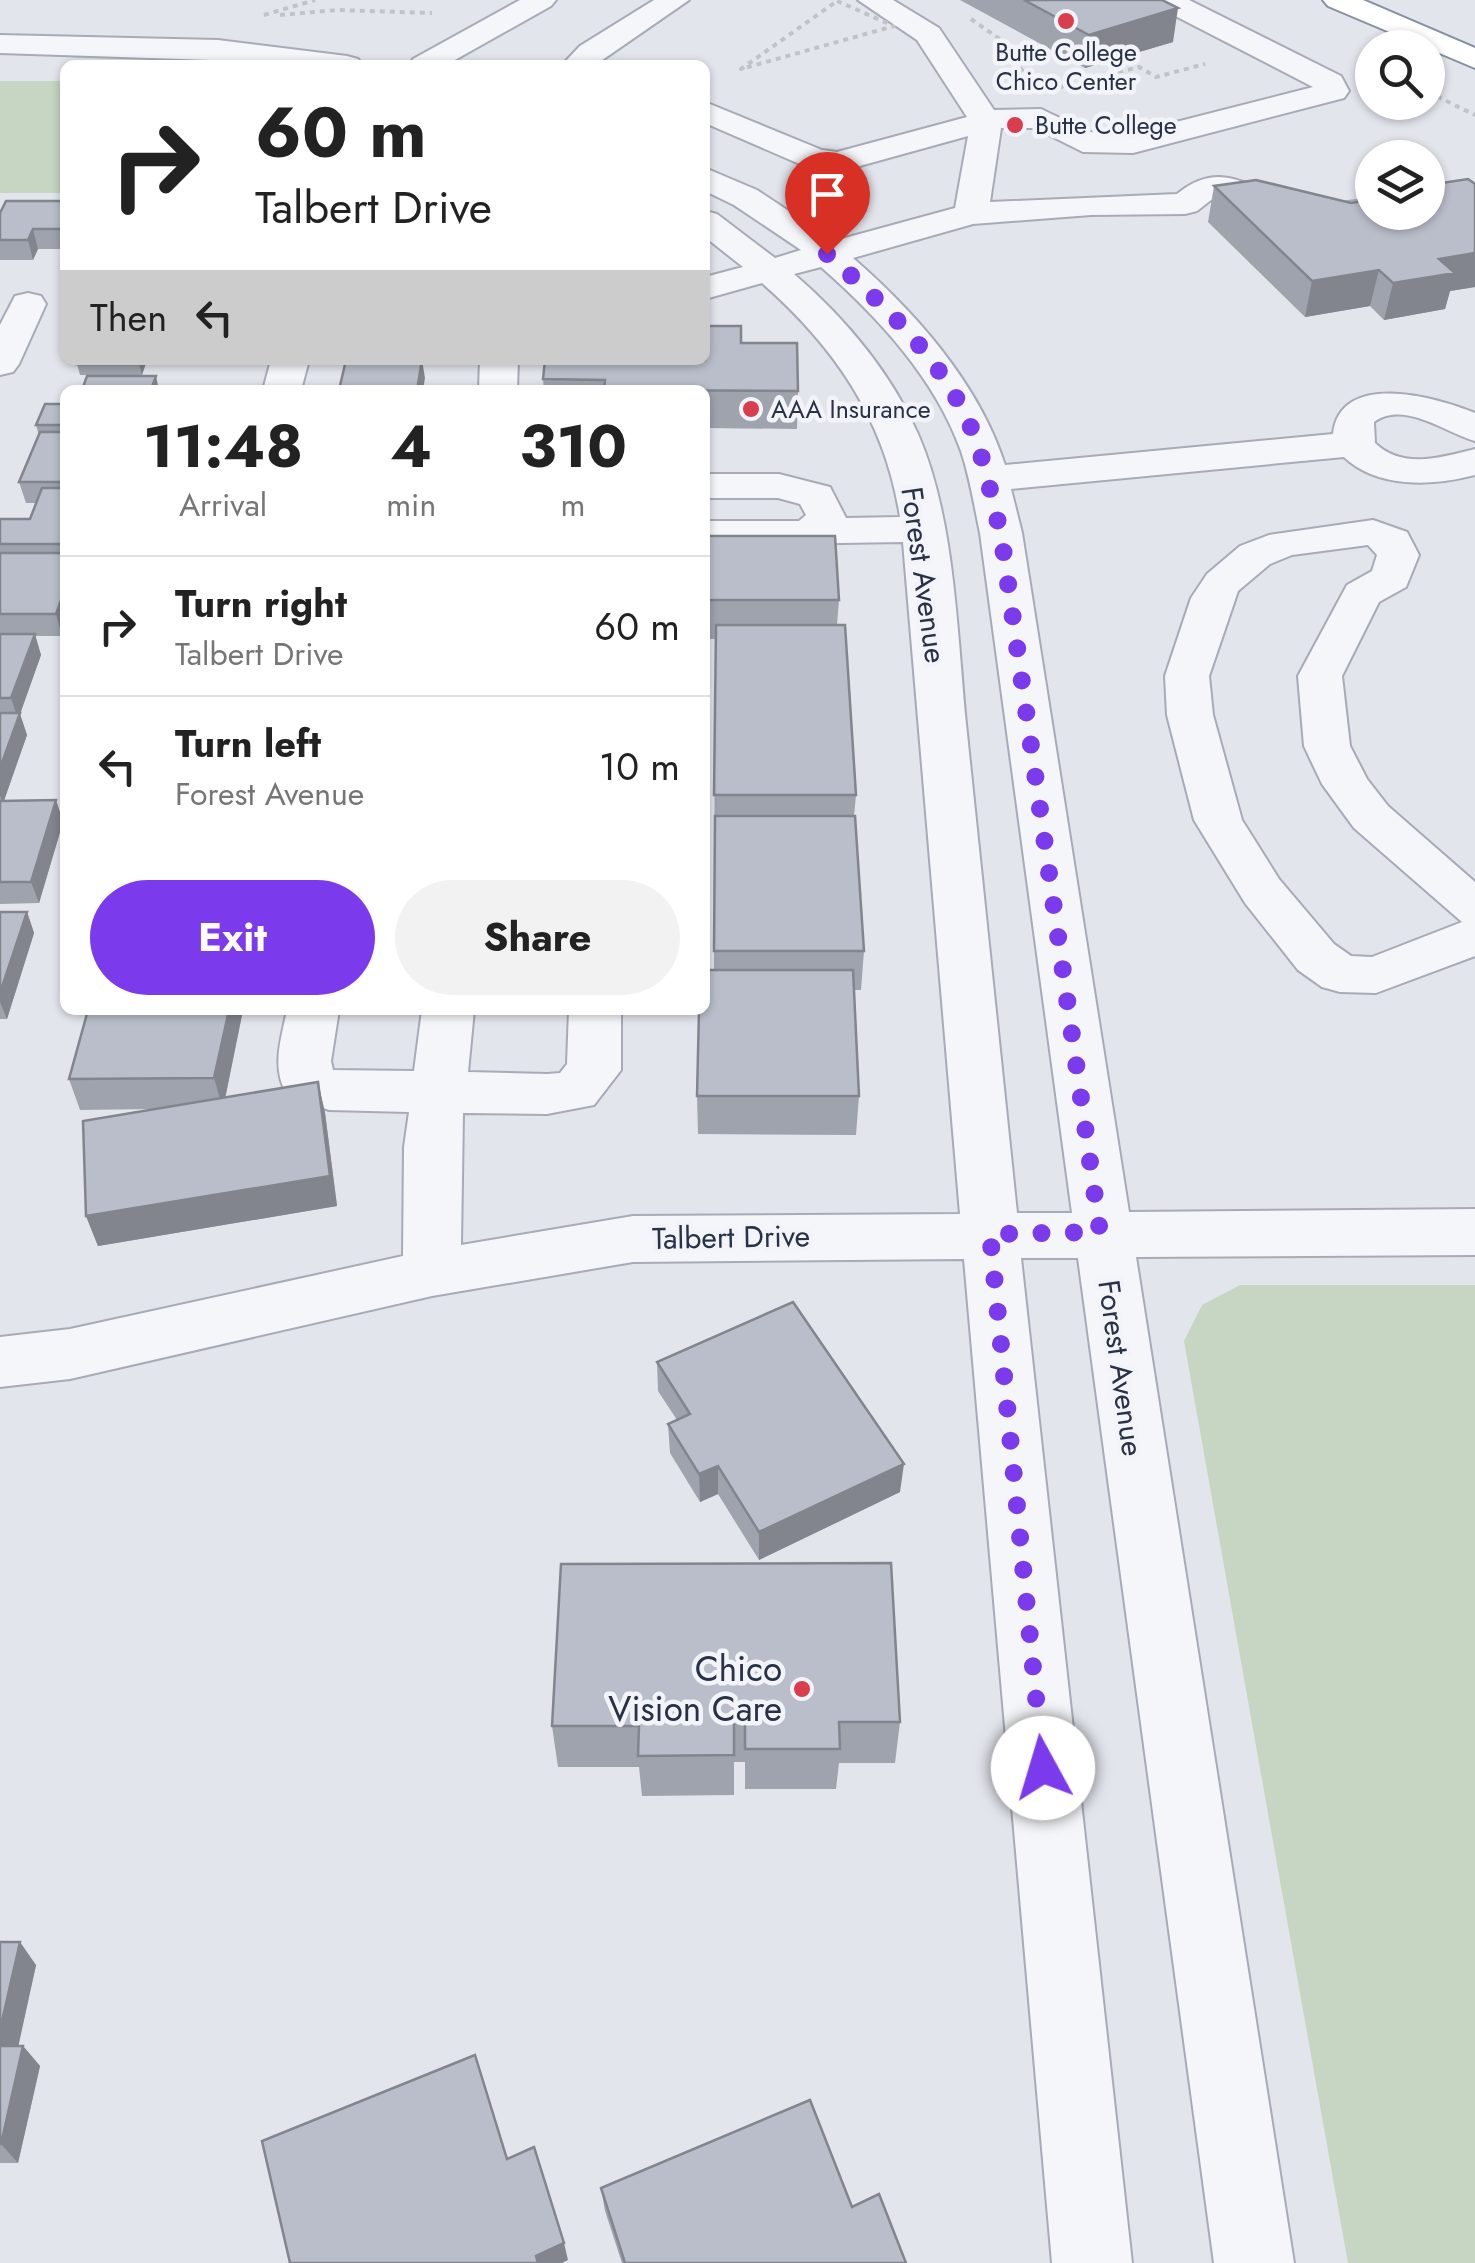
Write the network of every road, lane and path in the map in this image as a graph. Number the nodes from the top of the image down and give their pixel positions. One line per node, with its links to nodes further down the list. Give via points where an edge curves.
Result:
1 (541, 0): 17 (street)
2 (674, 0): 18 (street)
3 (872, 0): 29 (street, via 928,34)
4 (1166, 0): 29 (street, via 1330,83 1333,91 1134,143 1083,142 1031,117)
5 (1338, 0): 15 (highway)
6 (1372, 0): 15 (highway)
7 (836, 1): 10 (path, via 740,69)
8 (450, 14): 9 (path, via 337,10)
9 (264, 18)
10 (894, 26)
11 (988, 42): 14 (path, via 1002,40)
12 (0, 44): 16 (street, via 218,49)
13 (1001, 56): 14 (path)
14 (1012, 56): 23 (path)
15 (1475, 56)
16 (307, 60)
17 (433, 60)
18 (582, 60)
19 (1212, 62): 24 (path, via 1156,77 1139,67)
20 (0, 67): 21 (street)
21 (60, 67)
22 (1011, 70): 23 (path)
23 (1022, 70): 25 (path)
24 (1054, 88)
25 (1037, 93)
26 (1445, 100): 28 (path)
27 (710, 113): 29 (street, via 838,162)
28 (1475, 115)
29 (986, 122): 32 (street)
30 (710, 180): 34 (street, Forest Avenue)
31 (1355, 211): 32 (street, via 1303,216 1228,187 1201,192 1186,204)
32 (972, 214): 34 (street)
33 (710, 225): 35 (street, Forest Avenue)
34 (827, 254): 35 (street); 42 (street, Forest Avenue, via 888,308 938,370 976,440)
35 (772, 270): 36 (street); 44 (street, Forest Avenue, via 864,368 898,434)
36 (710, 287)
37 (14, 305): 38 (street); 39 (street)
38 (60, 305)
39 (0, 364)
40 (1370, 454): 41 (street, via 1427,473 1448,472); 41 (street, via 1352,433 1354,422 1398,404 1440,410); 42 (street); 46 (street)
41 (1474, 454)
42 (986, 478): 54 (street, Forest Avenue, via 1001,534)
43 (710, 486): 45 (street, via 779,486 816,496 826,516)
44 (922, 529): 45 (street); 56 (street, Forest Avenue)
45 (814, 531): 47 (street)
46 (1372, 532): 48 (street, via 1392,541 1398,556 1391,578 1362,594 1320,676 1328,746 1371,817); 49 (street, via 1284,544 1255,555 1222,584 1187,676 1190,715 1218,820 1262,891 1316,956 1340,974 1376,976)
47 (710, 533)
48 (1475, 909)
49 (1475, 936)
50 (312, 1015): 53 (street, via 306,1081 329,1090)
51 (447, 1015): 53 (street)
52 (596, 1015): 53 (street, via 594,1070 575,1091)
53 (438, 1092): 57 (street)
54 (1100, 1232): 55 (street, Talbert Drive); 56 (street, Talbert Drive); 60 (street, Forest Avenue)
55 (1475, 1232)
56 (990, 1234): 57 (street, Talbert Drive, via 633,1238); 59 (street, Forest Avenue)
57 (432, 1273): 58 (street, Talbert Drive, via 70,1354)
58 (0, 1362)
59 (1092, 2263)
60 (1254, 2263)

